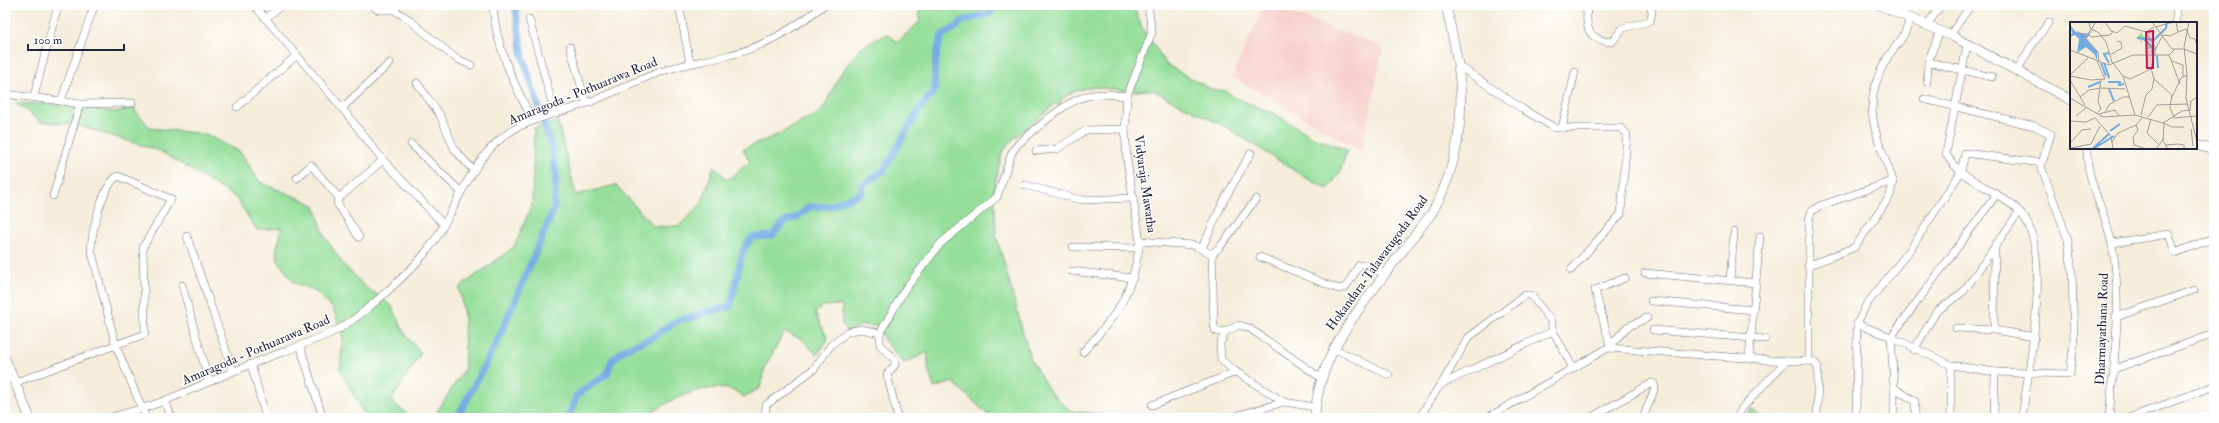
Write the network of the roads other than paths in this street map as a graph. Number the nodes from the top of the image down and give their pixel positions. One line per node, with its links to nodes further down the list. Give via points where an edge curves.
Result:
1 (58, 5): 40 (street)
2 (254, 5): 17 (street)
3 (282, 5): 17 (street)
4 (372, 5): 31 (street, via 378,10 394,10 455,58)
5 (493, 5): 52 (street, via 498,36 512,81)
6 (679, 5): 30 (street)
7 (1148, 5): 41 (street, Vidyaraja Mawatha, via 1152,32)
8 (1446, 5): 32 (main road, Hokandara-Talawatugoda Road)
9 (1587, 5): 10 (street, via 1586,24 1591,34 1602,41 1612,42 1623,28 1650,21)
10 (1651, 5)
11 (1941, 5): 22 (street)
12 (1971, 5): 24 (street)
13 (2176, 5): 21 (street)
14 (94, 6): 44 (street)
15 (821, 6): 30 (street, Amaragoda - Pothuarawa Road, via 780,35 755,47 731,55)
16 (1882, 6): 18 (main road)
17 (266, 18): 27 (street)
18 (1910, 18): 22 (main road); 66 (street, via 1903,37 1886,60 1873,92 1871,108 1872,120)
19 (529, 19): 51 (street)
20 (2049, 22): 34 (street)
21 (2176, 22)
22 (1926, 25): 23 (main road)
23 (1940, 31): 24 (main road); 28 (street)
24 (1950, 35): 25 (main road)
25 (1967, 45): 33 (street); 34 (main road)
26 (570, 47): 46 (street)
27 (297, 54): 48 (street); 49 (street)
28 (1928, 62): 33 (street); 37 (street)
29 (390, 63): 49 (street)
30 (690, 63): 46 (street, Amaragoda - Pothuarawa Road, via 664,70)
31 (471, 65)
32 (1459, 66): 53 (street, via 1524,110 1555,128); 92 (main road, Hokandara-Talawatugoda Road, via 1461,128 1440,199)
33 (1962, 70): 36 (street); 50 (street)
34 (2017, 71): 43 (main road)
35 (1575, 72): 53 (street)
36 (1992, 76)
37 (1927, 82)
38 (417, 84): 63 (street, via 440,115 456,150)
39 (5, 94): 40 (street)
40 (34, 96): 44 (street)
41 (1127, 96): 54 (street, Vidyaraja Mawatha); 109 (street, via 1084,96 1068,105 1018,144 1012,152 997,197 941,243 905,289)
42 (1924, 99): 50 (street)
43 (2070, 99)
44 (60, 101): 47 (street)
45 (132, 103): 47 (street)
46 (586, 103): 51 (street, Amaragoda - Pothuarawa Road)
47 (80, 104): 70 (street)
48 (237, 107)
49 (342, 108): 61 (street)
50 (1954, 108): 62 (street, via 2034,126 2051,134); 64 (street, via 1946,154 1950,162)
51 (555, 114): 52 (street, Amaragoda - Pothuarawa Road)
52 (536, 120): 63 (street, Amaragoda - Pothuarawa Road, via 500,139)
53 (1562, 128): 89 (street, via 1624,128 1627,134 1621,214)
54 (1126, 129): 59 (street, via 1086,130 1057,149); 72 (street, Vidyaraja Mawatha, via 1127,161)
55 (411, 144): 68 (street)
56 (2197, 145): 58 (main road)
57 (2087, 149): 82 (street, Dharmayathana Road, via 2092,184)
58 (2214, 150)
59 (1036, 151)
60 (1251, 153): 85 (street, via 1224,200)
61 (383, 160): 71 (street); 75 (street)
62 (2042, 163): 64 (street, via 1965,153); 132 (street, via 2068,240 2072,272 2074,342 2070,374)
63 (474, 171): 68 (street, Amaragoda - Pothuarawa Road)
64 (1961, 172): 69 (street); 103 (street, via 1909,251 1866,304)
65 (297, 178): 71 (street, via 311,164)
66 (1893, 181): 88 (street, via 1890,196 1855,248); 88 (street, via 1819,206 1811,212)
67 (1025, 186): 72 (street, via 1081,200)
68 (461, 192): 75 (street, Amaragoda - Pothuarawa Road)
69 (1997, 194): 74 (street); 111 (street)
70 (53, 196)
71 (339, 198): 79 (street, via 337,203)
72 (1134, 198): 83 (street, Vidyaraja Mawatha)
73 (1256, 199): 86 (street)
74 (2019, 212): 81 (street); 112 (street, via 2029,225 2036,249)
75 (444, 225): 116 (street, Amaragoda - Pothuarawa Road, via 421,259 354,318 338,329)
76 (1734, 232): 95 (street)
77 (187, 236): 129 (street)
78 (1760, 236): 96 (street)
79 (359, 237)
80 (2214, 238): 82 (street, via 2175,253 2169,234)
81 (1996, 243): 106 (street); 119 (street, via 1964,291 1936,312)
82 (2112, 243): 101 (street, Dharmayathana Road, via 2117,276)
83 (1140, 244): 84 (street); 85 (street, Vidyaraja Mawatha, via 1193,245); 93 (street)
84 (1073, 247)
85 (1202, 248): 86 (street, Vidyaraja Mawatha)
86 (1212, 254): 108 (street, via 1214,326 1219,333)
87 (1260, 257): 92 (street, via 1338,289 1346,287 1358,265 1367,265)
88 (1808, 266): 124 (street)
89 (1571, 270)
90 (1071, 271): 93 (street)
91 (1645, 273): 95 (street)
92 (1385, 274): 118 (main road, Hokandara-Talawatugoda Road)
93 (1133, 278): 120 (street, via 1126,299 1109,324)
94 (1625, 278): 117 (street, via 1595,290)
95 (1730, 280): 96 (street)
96 (1756, 283): 100 (street)
97 (182, 285): 136 (street)
98 (2194, 290): 101 (street)
99 (1651, 301): 100 (street)
100 (1753, 310): 113 (street)
101 (2116, 317): 128 (street, Dharmayathana Road)
102 (1647, 318): 117 (street, via 1628,327)
103 (1857, 324): 111 (street); 162 (street)
104 (1956, 328): 106 (street)
105 (1652, 330): 113 (street)
106 (1994, 330): 112 (street)
107 (1553, 331): 127 (street); 137 (street); 137 (street, via 1551,321 1531,295 1526,295 1468,338)
108 (1225, 332): 130 (street, via 1220,344 1221,360); 134 (street, via 1233,326 1249,328)
109 (880, 333): 152 (street, via 861,329 847,332 831,345 814,369 766,405); 153 (street, via 880,345 895,360 895,365 887,374)
110 (2214, 334): 128 (street)
111 (1891, 337): 119 (street); 139 (street)
112 (2035, 337): 132 (street)
113 (1751, 338): 114 (street); 121 (street)
114 (1764, 339)
115 (116, 346): 115 (street, via 91,249 97,216 111,180 118,176 171,200 143,247 145,334); 135 (street); 144 (street)
116 (300, 346): 125 (street, Amaragoda - Pothuarawa Road); 151 (street)
117 (1609, 347): 121 (street); 127 (street)
118 (1333, 348): 133 (street); 134 (main road, Hokandara-Talawatugoda Road)
119 (1914, 350): 126 (street)
120 (1082, 352)
121 (1749, 358): 123 (street)
122 (5, 359): 135 (main road)
123 (1786, 361): 124 (street); 160 (street, via 1742,408)
124 (1809, 361): 161 (street, via 1818,367)
125 (251, 364): 129 (street, Amaragoda - Pothuarawa Road); 150 (street)
126 (1951, 365): 131 (street); 165 (street)
127 (1573, 368): 157 (street)
128 (2114, 369): 168 (street, Dharmayathana Road)
129 (233, 371): 136 (street, Amaragoda - Pothuarawa Road)
130 (1236, 372): 141 (street); 142 (street)
131 (1995, 372): 132 (street); 166 (street)
132 (2028, 372): 167 (street)
133 (1388, 375)
134 (1321, 378): 143 (main road, Hokandara-Talawatugoda Road)
135 (10, 380): 146 (main road)
136 (210, 382): 140 (street, Amaragoda - Pothuarawa Road)
137 (1440, 385): 156 (street)
138 (2214, 386): 169 (street)
139 (1894, 388): 163 (street); 164 (street, via 1915,401)
140 (165, 401): 144 (street, Amaragoda - Pothuarawa Road); 149 (street)
141 (1284, 402): 143 (street); 154 (street)
142 (1152, 405)
143 (1315, 407): 155 (main road, Hokandara-Talawatugoda Road)
144 (142, 409): 145 (street, Amaragoda - Pothuarawa Road); 148 (street)
145 (120, 416): 147 (street, Amaragoda - Pothuarawa Road)
146 (30, 418)
147 (109, 418)
148 (146, 418)
149 (172, 418)
150 (266, 418)
151 (323, 418)
152 (765, 418)
153 (898, 418)
154 (1229, 418)
155 (1315, 418)
156 (1418, 418)
157 (1487, 418)
158 (1590, 418): 159 (street, via 1652,383 1655,388)
159 (1643, 418)
160 (1737, 418)
161 (1817, 418)
162 (1856, 418)
163 (1894, 418)
164 (1915, 418)
165 (1951, 418)
166 (1994, 418)
167 (2022, 418)
168 (2110, 418)
169 (2129, 418)

